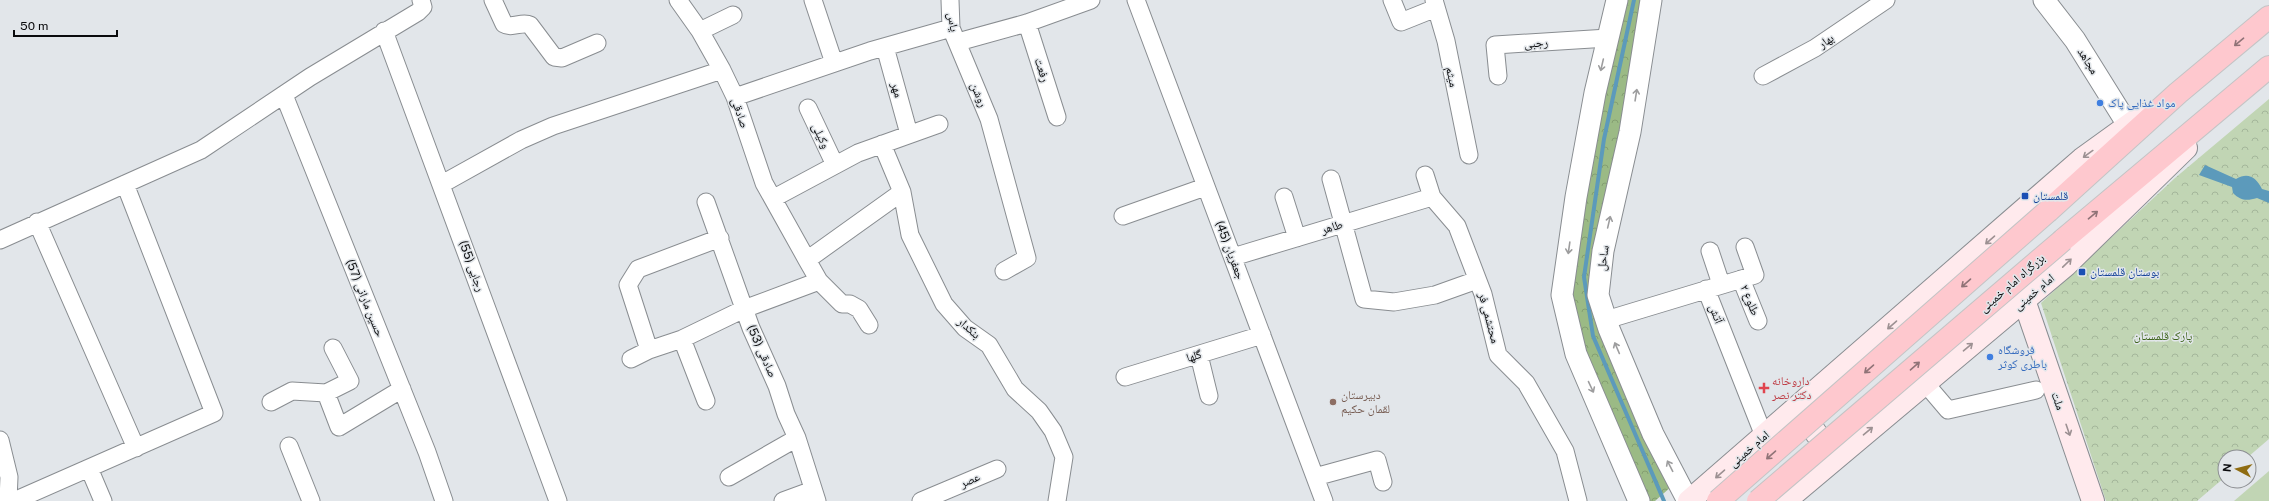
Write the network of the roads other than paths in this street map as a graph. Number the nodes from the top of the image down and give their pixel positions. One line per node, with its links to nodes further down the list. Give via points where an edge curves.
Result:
1 (493, 0): 21 (street, via 504,24 530,25 554,58 562,58)
2 (678, 0): 18 (street, صادقی)
3 (813, 0): 23 (street)
4 (950, 0): 19 (street, یاس)
5 (1091, 0): 16 (street)
6 (1136, 0): 43 (street, جعفریان (45))
7 (1392, 0): 13 (street, via 1401,22)
8 (1617, 0): 20 (street)
9 (1651, 0): 66 (street, ساحل, one-way to 9, via 1598,295 1603,251 1630,132)
10 (1886, 0): 27 (street, بهار, via 1816,48)
11 (2044, 0): 34 (street, مجاهد, via 2075,40)
12 (427, 2): 17 (street, via 418,12)
13 (1435, 4): 37 (street, میثم, via 1446,41)
14 (733, 15): 18 (street)
15 (2269, 17): 28 (highway, one-way to 28)
16 (1027, 23): 19 (street); 32 (street, رفعت)
17 (384, 31): 29 (street); 42 (street, رجایی (55))
18 (700, 31): 25 (street, صادقی)
19 (955, 35): 22 (street); 59 (street, روشن, via 989,119 1027,258)
20 (1608, 38): 26 (street, رجبی, via 1495,45); 109 (street, one-way to 109, via 1579,182 1562,295 1576,354)
21 (597, 42)
22 (885, 47): 23 (street); 35 (street, مهر)
23 (834, 63): 30 (street)
24 (2269, 67): 64 (main road, امام خمینی, one-way to 24, via 2066,265); 112 (highway, بزرگراه امام خمینی, one-way to 24, bridge)
25 (722, 70): 30 (street, صادقی); 42 (street, via 553,126 521,140)
26 (1498, 76)
27 (1763, 76)
28 (2178, 93): 34 (main road, امام خمینی); 111 (highway, one-way to 111, bridge, via 2048,211)
29 (284, 95): 41 (street, via 202,150); 77 (street, حسین مارانی (57))
30 (735, 97): 47 (street, صادقی, via 764,183)
31 (808, 108): 38 (street, وکیلی)
32 (1057, 117)
33 (939, 124): 35 (street)
34 (2128, 125): 81 (main road, امام خمینی, one-way to 81, via 2082,159)
35 (909, 134): 36 (street)
36 (882, 144): 38 (street); 44 (street, بنکدار)
37 (1468, 155)
38 (835, 165): 47 (street)
39 (1424, 175): 46 (street)
40 (1331, 179): 51 (street)
41 (125, 184): 50 (street); 89 (street, via 214,413)
42 (442, 184): 103 (street, رجایی (55))
43 (1205, 186): 49 (street); 57 (street, جعفریان (45))
44 (902, 192): 58 (street); 106 (street, بنکدار, via 910,235 944,304 965,328 988,345 1015,389 1039,411 1054,431 1064,456)
45 (1284, 196): 53 (street)
46 (1432, 197): 51 (street, طاهر); 61 (street, محتشمی فر, via 1457,226)
47 (774, 198): 58 (street, صادقی)
48 (706, 202): 52 (street, صادقی (53))
49 (1122, 216)
50 (37, 222): 54 (street); 89 (street)
51 (1343, 224): 53 (street, طاهر); 61 (street, via 1364,299 1394,302 1435,295)
52 (720, 238): 65 (street, صادقی (53)); 72 (street, via 638,268 628,285)
53 (1297, 238): 57 (street, طاهر)
54 (0, 240)
55 (1745, 247): 60 (street, طلوع ۲)
56 (1710, 251): 63 (street)
57 (1232, 257): 69 (street, جعفریان (45))
58 (807, 260): 62 (street, صادقی)
59 (1004, 271)
60 (1748, 277): 63 (street); 67 (street, طلوع ۲)
61 (1478, 280): 108 (street, محتشمی فر, via 1498,355 1526,382 1565,451)
62 (819, 281): 65 (street); 68 (street, صادقی, via 842,304 850,304 859,309)
63 (1714, 287): 66 (street, آتش); 85 (street, آتش)
64 (2024, 300): 76 (main road, امام خمینی, one-way to 64); 114 (main road, ملت, one-way to 114)
65 (744, 310): 70 (street); 86 (street, صادقی (53))
66 (1606, 320): 110 (street, ساحل, one-way to 66, via 1653,434)
67 (1758, 321)
68 (869, 325)
69 (1262, 335): 73 (street, گلها); 95 (street, جعفریان (45))
70 (682, 339): 72 (street); 82 (street)
71 (333, 348): 79 (street, via 350,382)
72 (649, 350): 74 (street)
73 (1199, 354): 75 (street, گلها); 80 (street)
74 (631, 359)
75 (1125, 378)
76 (1925, 383): 78 (street, via 1948,410); 90 (main road, امام خمینی, one-way to 76)
77 (402, 389): 79 (street, via 339,427); 102 (street, حسین مارانی (57))
78 (2036, 390)
79 (326, 393): 83 (street, via 292,391)
80 (1209, 396)
81 (1807, 398): 84 (main road, امام خمینی); 90 (main road, via 1806,412 1809,424 1817,435 1835,448)
82 (706, 401)
83 (271, 402)
84 (1781, 421): 85 (main road, امام خمینی); 93 (main road, via 1795,424 1810,435 1818,445)
85 (1764, 436): 110 (main road, امام خمینی, one-way to 110)
86 (797, 438): 94 (street); 97 (street, صادقی (53))
87 (0, 440): 98 (street, via 9,477)
88 (289, 446): 101 (street)
89 (136, 448): 91 (street)
90 (1846, 450): 93 (main road, امام خمینی)
91 (89, 468): 99 (street); 100 (street)
92 (997, 469): 105 (street, عصر)
93 (1823, 469): 113 (main road, امام خمینی)
94 (729, 477)
95 (1315, 477): 96 (street, via 1377,460); 107 (street, جعفریان (45))
96 (1383, 482)
97 (815, 495): 104 (street)
98 (8, 501)
99 (14, 501)
100 (103, 501)
101 (311, 501)
102 (444, 501)
103 (558, 501)
104 (783, 501)
105 (921, 501)
106 (1058, 501)
107 (1322, 501)
108 (1578, 501)
109 (1639, 501)
110 (1689, 501)
111 (1718, 501)
112 (1758, 501)
113 (1785, 501)
114 (2093, 501)

